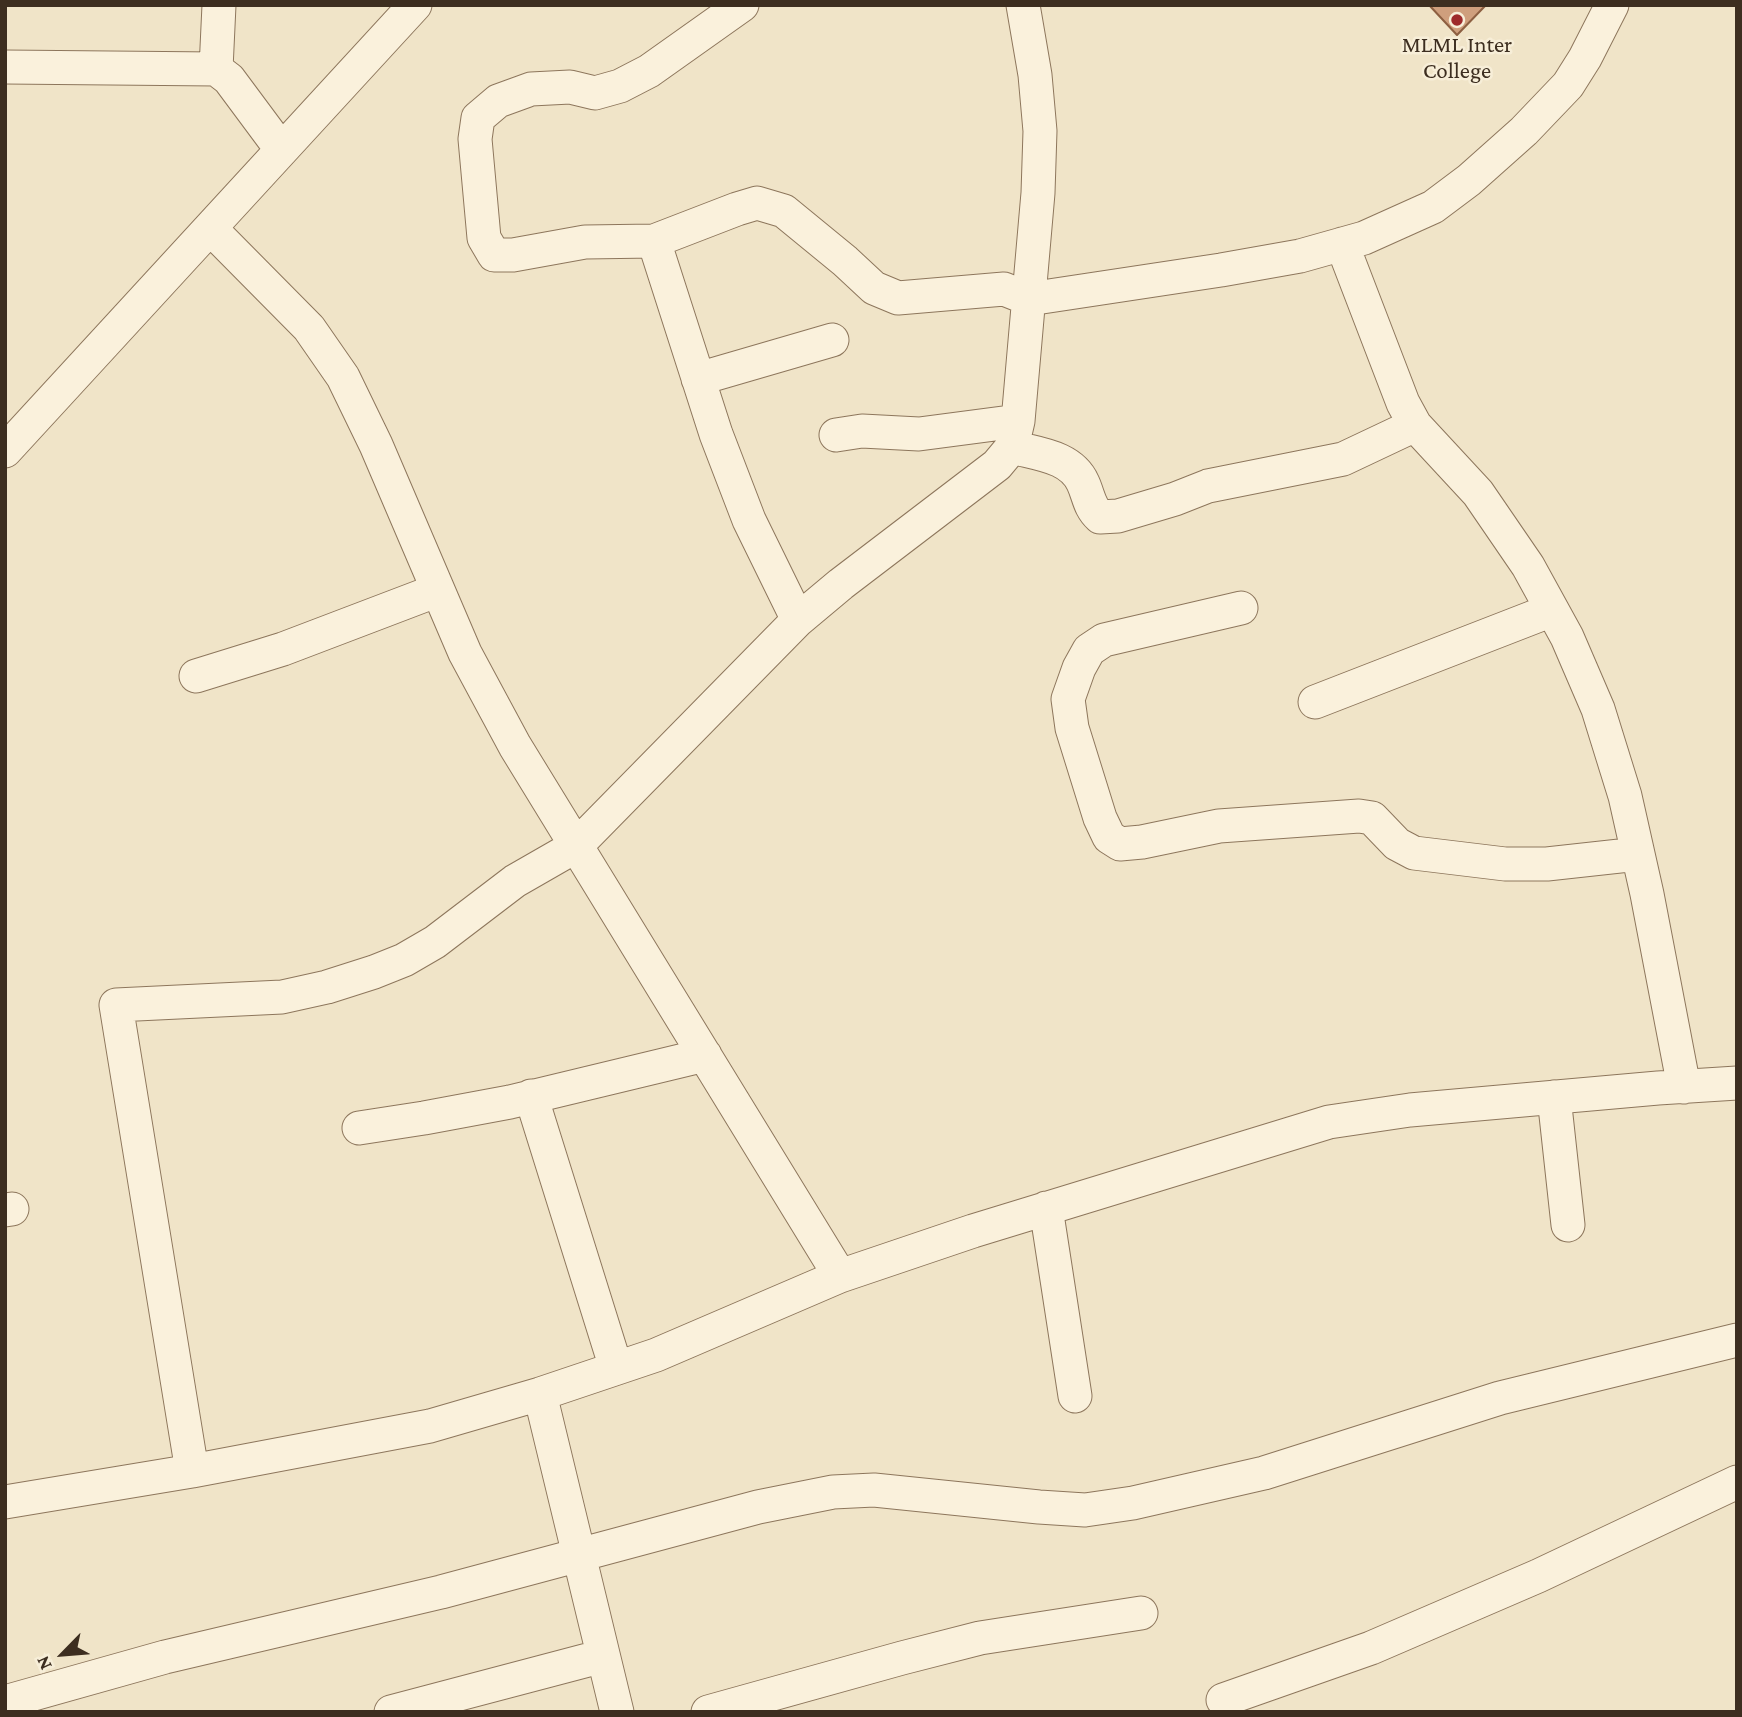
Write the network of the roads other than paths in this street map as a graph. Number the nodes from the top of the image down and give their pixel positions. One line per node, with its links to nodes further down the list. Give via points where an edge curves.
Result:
1 (219, 5): 7 (street)
2 (415, 5): 8 (street)
3 (742, 5): 10 (street, via 649,71 620,86 595,93 570,87 531,89 498,102 478,118 475,139 484,238 494,255 513,256 585,242)
4 (1023, 5): 12 (street, via 1040,131)
5 (1612, 5): 11 (street, via 1568,85 1515,140 1433,207)
6 (5, 67): 7 (street)
7 (216, 69): 8 (street, via 229,79)
8 (281, 149): 9 (street)
9 (211, 229): 18 (street); 19 (street, via 309,328 343,377)
10 (654, 241): 12 (street, via 757,203 784,211 874,288 898,298 1004,289); 14 (street)
11 (1342, 244): 12 (street, via 1234,268); 15 (street)
12 (1029, 299): 16 (street)
13 (832, 340): 14 (street)
14 (698, 379): 22 (street, via 749,520)
15 (1415, 425): 16 (street, via 1343,459 1208,486 1118,516 1100,517 1092,510 1073,468); 21 (street, via 1478,493 1528,566)
16 (1015, 434): 17 (street, via 862,431); 22 (street, via 997,465)
17 (836, 435)
18 (5, 451)
19 (438, 590): 23 (street, via 283,649); 25 (street, via 465,653 515,746)
20 (1241, 608): 26 (street, via 1104,640 1089,650 1079,668 1068,699 1072,728 1100,818 1109,837 1120,844 1219,826 1359,816 1372,818 1397,844 1413,853 1505,864)
21 (1552, 611): 24 (street); 26 (street, via 1598,709)
22 (798, 620): 25 (street)
23 (196, 676)
24 (1315, 702)
25 (576, 846): 27 (street); 40 (street, via 515,881 435,942 374,972 282,997 116,1005)
26 (1638, 854): 29 (street)
27 (705, 1055): 30 (street); 35 (street)
28 (1737, 1083): 29 (street)
29 (1684, 1087): 31 (street)
30 (531, 1096): 32 (street); 37 (street)
31 (1553, 1097): 33 (street, via 1329,1122); 34 (street)
32 (359, 1128)
33 (1046, 1208): 35 (street); 39 (street)
34 (1568, 1224)
35 (840, 1276): 37 (street)
36 (1737, 1340): 43 (street, via 1500,1398 1264,1473 1133,1503 1085,1510 874,1490 832,1492 758,1507)
37 (616, 1368): 38 (street)
38 (540, 1394): 40 (street, via 430,1426); 43 (street)
39 (1075, 1396)
40 (192, 1471): 42 (street)
41 (1737, 1482): 46 (street, via 1371,1648)
42 (5, 1502)
43 (579, 1556): 45 (street); 47 (street, via 165,1657)
44 (1141, 1613): 50 (street, via 980,1638)
45 (603, 1656): 48 (street); 49 (street)
46 (1223, 1700)
47 (5, 1702)
48 (391, 1712)
49 (617, 1712)
50 (708, 1712)

